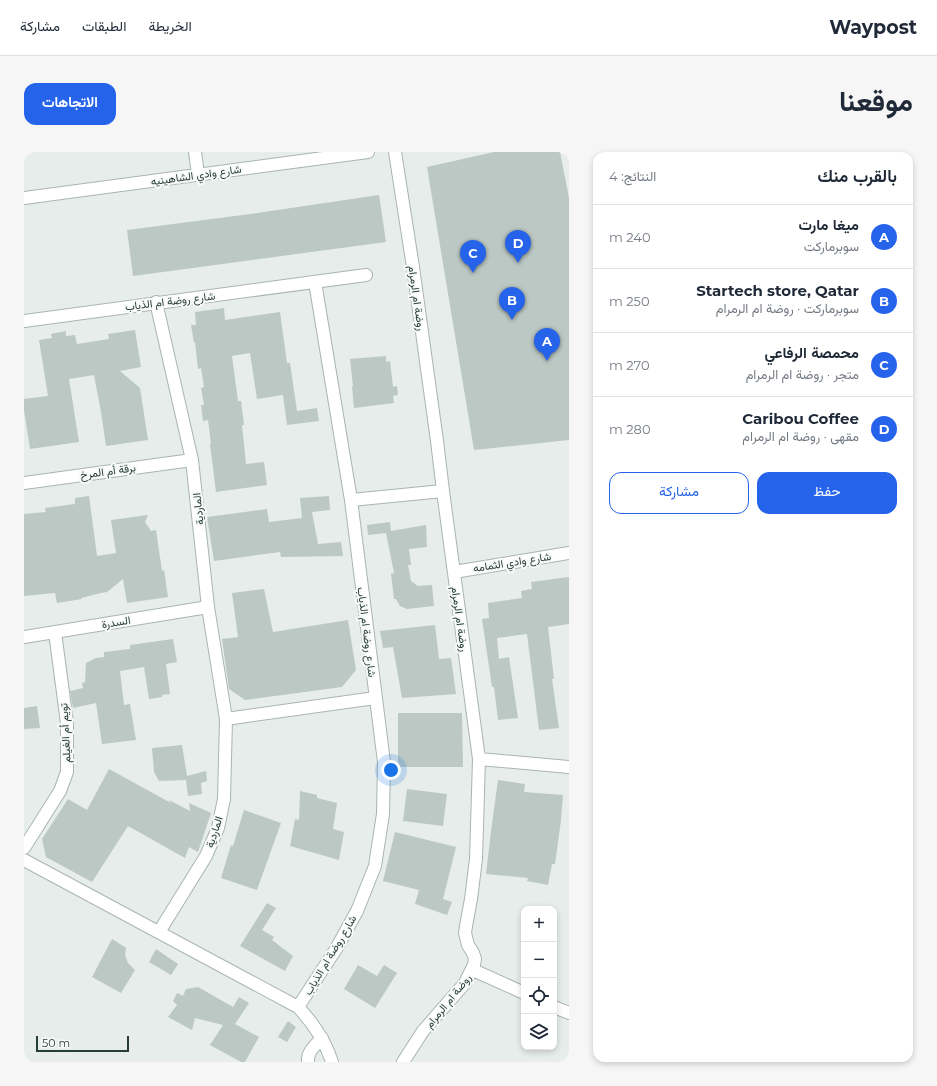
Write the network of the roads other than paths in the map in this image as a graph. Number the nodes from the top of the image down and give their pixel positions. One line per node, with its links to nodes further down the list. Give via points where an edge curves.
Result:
1 (195, 152): 4 (street)
2 (368, 152): 4 (street, شارع وادي الشاهينيه)
3 (396, 152): 12 (street, روضة ام الرمرام)
4 (198, 174): 5 (street, شارع وادي الشاهينيه)
5 (24, 198)
6 (366, 275): 7 (street, شارع روضة ام الذياب)
7 (315, 282): 8 (street, شارع روضة ام الذياب); 13 (street, شارع روضة ام الذياب)
8 (156, 302): 9 (street, شارع روضة ام الذياب); 10 (street, الماردية)
9 (24, 321)
10 (192, 460): 11 (street, برقة أم المرخ); 16 (street, الماردية)
11 (24, 483)
12 (443, 491): 13 (street); 15 (street, روضة ام الرمرام)
13 (351, 500): 19 (street, شارع روضة ام الذياب)
14 (569, 553): 15 (street, شارع وادي الثمامه)
15 (454, 572): 21 (street, روضة ام الرمرام)
16 (208, 606): 17 (street, السدرة); 20 (street, الماردية)
17 (55, 632): 18 (street, السدرة); 23 (street, تويم أم الغيلم, via 67,723 67,772 60,791)
18 (24, 636)
19 (375, 698): 20 (street); 28 (street, شارع روضة ام الذياب, via 384,762 383,814 374,866 354,918)
20 (226, 719): 25 (street, الماردية, via 224,799 218,828 206,856)
21 (479, 758): 22 (street); 26 (street, روضة ام الرمرام, via 476,859 465,933 475,959)
22 (569, 767)
23 (24, 848)
24 (24, 860): 25 (street, شارع روضة ام الذياب)
25 (159, 932): 28 (street, شارع روضة ام الذياب)
26 (473, 970): 27 (street); 34 (street, روضة ام الرمرام, via 465,984 423,1031)
27 (521, 992)
28 (298, 1008): 31 (street, via 315,1026)
29 (557, 1008): 30 (street)
30 (569, 1013)
31 (322, 1038): 32 (street, via 309,1052); 33 (street)
32 (308, 1062)
33 (332, 1062)
34 (403, 1062)

